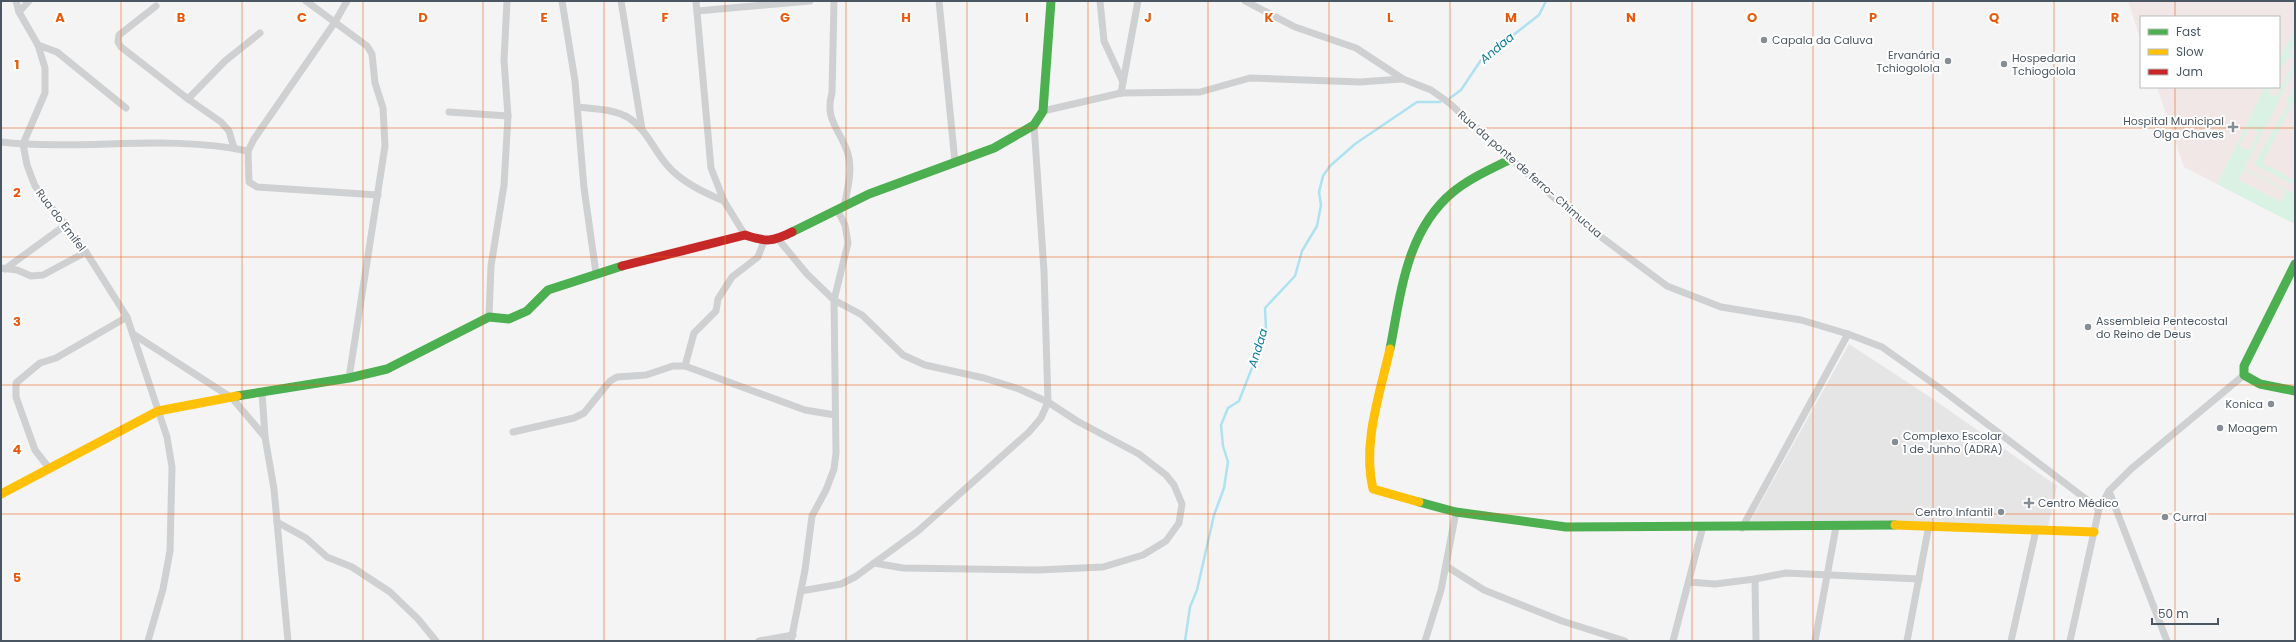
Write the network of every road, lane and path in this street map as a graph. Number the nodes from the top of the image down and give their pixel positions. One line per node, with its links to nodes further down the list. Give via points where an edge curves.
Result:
1 (16, 1): 17 (street)
2 (29, 1): 17 (street)
3 (306, 1): 19 (street)
4 (347, 1): 19 (street)
5 (506, 1): 30 (street, via 504,60)
6 (562, 1): 26 (street)
7 (621, 1): 32 (street)
8 (696, 1): 18 (street)
9 (810, 1): 18 (street)
10 (834, 1): 41 (street, via 832,93 828,106 849,155 849,176)
11 (939, 1): 38 (street)
12 (1051, 1): 28 (street)
13 (1100, 1): 23 (street, via 1104,41)
14 (1138, 1): 23 (street)
15 (1246, 1): 22 (street, Rua da ponte de ferro- Chimucua, via 1295,27 1356,48)
16 (156, 6): 25 (street, via 119,35 118,42 125,52)
17 (19, 12): 21 (street)
18 (697, 12): 40 (street, via 710,168)
19 (335, 22): 36 (street); 39 (street, via 367,46 372,54 375,84 384,117 384,146)
20 (260, 33): 25 (street, via 225,61)
21 (38, 45): 27 (street, via 61,55); 34 (street, via 45,68 45,93)
22 (1403, 79): 24 (street, via 1360,82 1250,78 1200,92); 37 (street, Rua da ponte de ferro- Chimucua, via 1431,90 1448,102)
23 (1123, 82): 24 (street)
24 (1121, 93): 28 (street)
25 (188, 99): 35 (street, via 222,122 229,131)
26 (578, 107): 32 (street, via 613,112 629,118); 49 (street, via 584,188)
27 (126, 108)
28 (1043, 111): 31 (street)
29 (449, 112): 30 (street)
30 (508, 116): 52 (street, via 504,185 491,266)
31 (1034, 125): 38 (street, via 994,148); 61 (street, via 1044,271)
32 (642, 129): 40 (street, via 668,166 708,194)
33 (1, 142): 34 (street)
34 (23, 144): 35 (street, via 72,146 168,143); 42 (street, Rua do Emifel, via 35,186)
35 (234, 148): 36 (street)
36 (248, 151): 39 (street, via 249,182 253,186)
37 (1511, 159): 54 (street, Rua da ponte de ferro- Chimucua, via 1581,222 1667,286 1721,307 1802,320); 70 (street, via 1465,181 1438,206 1423,227 1394,311 1393,331 1374,431 1368,480 1373,489)
38 (955, 162): 41 (street, via 870,194)
39 (378, 195): 57 (street)
40 (724, 201): 43 (street)
41 (841, 209): 44 (street); 50 (street, via 848,243)
42 (64, 226): 46 (street, Rua do Emifel); 48 (street)
43 (745, 235): 45 (street); 49 (street)
44 (778, 239): 45 (street); 50 (street, via 806,274)
45 (764, 241): 55 (street, via 758,257 732,277 718,299 716,311 694,333)
46 (86, 252): 48 (street, via 43,275 31,276 17,270); 51 (street, Rua do Emifel)
47 (2295, 264): 56 (street, via 2247,358)
48 (3, 269)
49 (596, 273): 52 (street, via 548,290 527,310 509,319)
50 (834, 300): 61 (street, via 862,316 903,355 918,362 1019,388); 63 (street)
51 (127, 317): 53 (street, Rua do Emifel); 66 (street, via 56,358 40,364 16,384 16,397 35,450)
52 (488, 317): 57 (street, via 388,369)
53 (133, 334): 60 (street); 62 (street, Rua do Emifel)
54 (1848, 334): 69 (street, Rua da ponte de ferro- Chimucua, via 1882,347); 75 (street)
55 (685, 366): 63 (street, via 805,410); 64 (street, via 673,366 646,375 617,377 610,380 584,414)
56 (2244, 375): 58 (street, via 2260,384); 67 (street, via 2131,469)
57 (349, 378): 59 (street)
58 (2295, 391)
59 (262, 393): 60 (street); 65 (street)
60 (232, 398): 62 (street); 65 (street)
61 (1048, 402): 78 (street, via 1041,418 1029,432 918,531); 78 (street, via 1077,421 1139,454 1166,475 1174,485 1182,504 1179,523 1166,541 1143,554 1103,567 1038,570 903,568)
62 (158, 411): 66 (street); 86 (street, Rua do Emifel, via 167,437 172,467 173,512 170,552 163,589)
63 (835, 415): 84 (street, via 834,469 812,516)
64 (513, 432)
65 (265, 437): 71 (street)
66 (49, 468): 68 (street)
67 (2109, 492): 69 (street); 98 (street)
68 (1, 494)
69 (2099, 509): 77 (street)
70 (1456, 512): 73 (street, via 1566,527); 79 (street)
71 (277, 522): 87 (street); 88 (street, via 306,538 327,557 352,567 390,592)
72 (1929, 525): 74 (street); 76 (street); 82 (street)
73 (1703, 526): 75 (street); 83 (street)
74 (1836, 527): 75 (street); 80 (street)
75 (1742, 528)
76 (2036, 530): 77 (street); 96 (street)
77 (2094, 532): 97 (street)
78 (874, 563): 84 (street, via 842,584)
79 (1446, 566): 90 (street); 91 (street, via 1484,590 1562,621)
80 (1826, 576): 81 (street, via 1786,573); 82 (street); 94 (street)
81 (1755, 579): 83 (street, via 1715,584); 93 (street)
82 (1918, 579): 95 (street)
83 (1689, 582): 92 (street)
84 (802, 591): 85 (street)
85 (792, 638): 89 (street)
86 (148, 641)
87 (288, 641)
88 (436, 641)
89 (759, 641)
90 (1425, 641)
91 (1625, 641)
92 (1673, 641)
93 (1756, 641)
94 (1815, 641)
95 (1907, 641)
96 (2011, 641)
97 (2070, 641)
98 (2167, 641)

